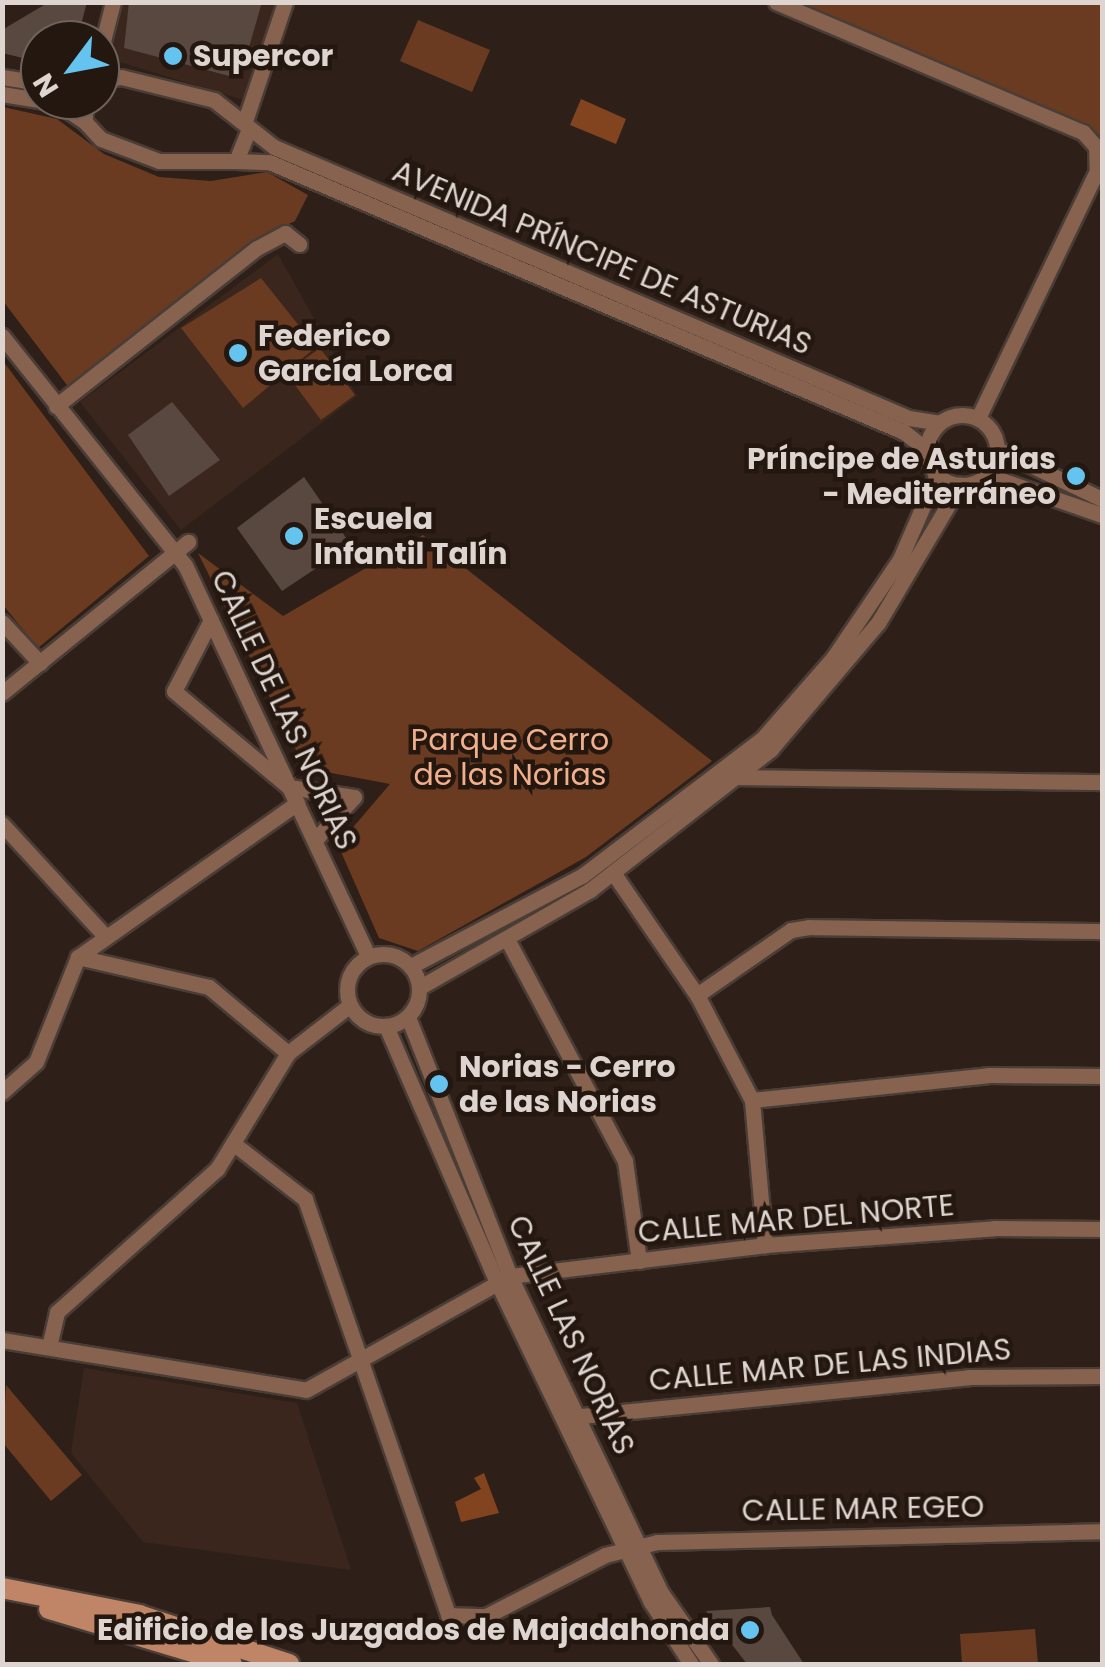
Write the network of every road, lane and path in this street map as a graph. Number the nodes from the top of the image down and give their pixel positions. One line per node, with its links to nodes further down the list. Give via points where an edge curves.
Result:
1 (285, 2): 6 (street)
2 (776, 2): 8 (street, via 1083,132 1096,148)
3 (120, 77): 6 (street, AVENIDA PRÍNCIPE DE ASTURIAS, via 214,100)
4 (2, 94): 5 (street, AVENIDA PRÍNCIPE DE ASTURIAS, via 57,103)
5 (85, 122): 7 (street, AVENIDA PRÍNCIPE DE ASTURIAS, via 101,138 159,162)
6 (247, 125): 7 (street); 13 (street, AVENIDA PRÍNCIPE DE ASTURIAS, via 628,301 909,418)
7 (236, 162): 15 (street, AVENIDA PRÍNCIPE DE ASTURIAS, via 269,162 904,432)
8 (1099, 169): 12 (street)
9 (298, 244): 11 (street, via 287,233 258,248)
10 (2, 336): 11 (street, CALLE DE LAS NORIAS)
11 (56, 406): 22 (street, CALLE DE LAS NORIAS)
12 (978, 418): 13 (street); 14 (street)
13 (939, 423): 15 (street)
14 (997, 448): 17 (street); 19 (street)
15 (927, 450): 16 (street)
16 (937, 474): 18 (street); 39 (street, via 900,559 762,739 582,876)
17 (986, 475): 18 (street); 20 (street)
18 (960, 485): 27 (street, via 843,670)
19 (1102, 499)
20 (1102, 515)
21 (188, 542): 22 (street)
22 (172, 553): 23 (street, CALLE DE LAS NORIAS); 25 (street)
23 (211, 620): 29 (street, CALLE DE LAS NORIAS); 29 (street, via 174,691)
24 (2, 622): 25 (street)
25 (40, 662): 26 (street)
26 (2, 693)
27 (740, 777): 28 (street); 33 (street)
28 (1102, 782)
29 (289, 788): 30 (street, CALLE DE LAS NORIAS); 32 (street, via 354,797)
30 (296, 804): 32 (street, CALLE DE LAS NORIAS); 35 (street)
31 (2, 824): 35 (street)
32 (315, 840): 37 (street, CALLE DE LAS NORIAS)
33 (614, 874): 36 (street); 41 (street)
34 (1102, 931): 41 (street, via 792,930)
35 (105, 936): 38 (street)
36 (507, 939): 40 (street); 52 (street, via 625,1161)
37 (368, 956): 39 (street, via 391,954); 42 (street, via 351,971)
38 (78, 957): 45 (street, via 209,987); 47 (street, via 36,1062)
39 (411, 966): 40 (street)
40 (420, 987): 43 (street)
41 (696, 995): 48 (street)
42 (350, 1005): 44 (street, via 365,1021); 45 (street)
43 (408, 1016): 44 (street); 53 (street, CALLE LAS NORIAS)
44 (386, 1026): 53 (street)
45 (288, 1052): 49 (street)
46 (1102, 1076): 48 (street, via 988,1075)
47 (2, 1092)
48 (752, 1100): 51 (street)
49 (234, 1144): 55 (street, via 218,1169 57,1312); 56 (street, via 304,1199)
50 (1102, 1228): 51 (street, CALLE MAR DEL NORTE, via 994,1228)
51 (765, 1246): 52 (street, CALLE MAR DEL NORTE)
52 (639, 1261): 53 (street, CALLE MAR DEL NORTE)
53 (503, 1278): 56 (street); 58 (street)
54 (2, 1340): 55 (street)
55 (48, 1347): 56 (street, via 306,1390)
56 (362, 1362): 60 (street, via 448,1615 486,1616)
57 (1102, 1376): 58 (street, CALLE MAR DE LAS INDIAS, via 969,1376)
58 (570, 1418): 60 (street)
59 (1102, 1531): 60 (street, CALLE MAR EGEO)
60 (631, 1546): 63 (street); 66 (street)
61 (2, 1588): 65 (street, via 139,1615)
62 (2, 1602): 64 (street, via 135,1630)
63 (688, 1663)
64 (232, 1664)
65 (288, 1664)
66 (710, 1664)

